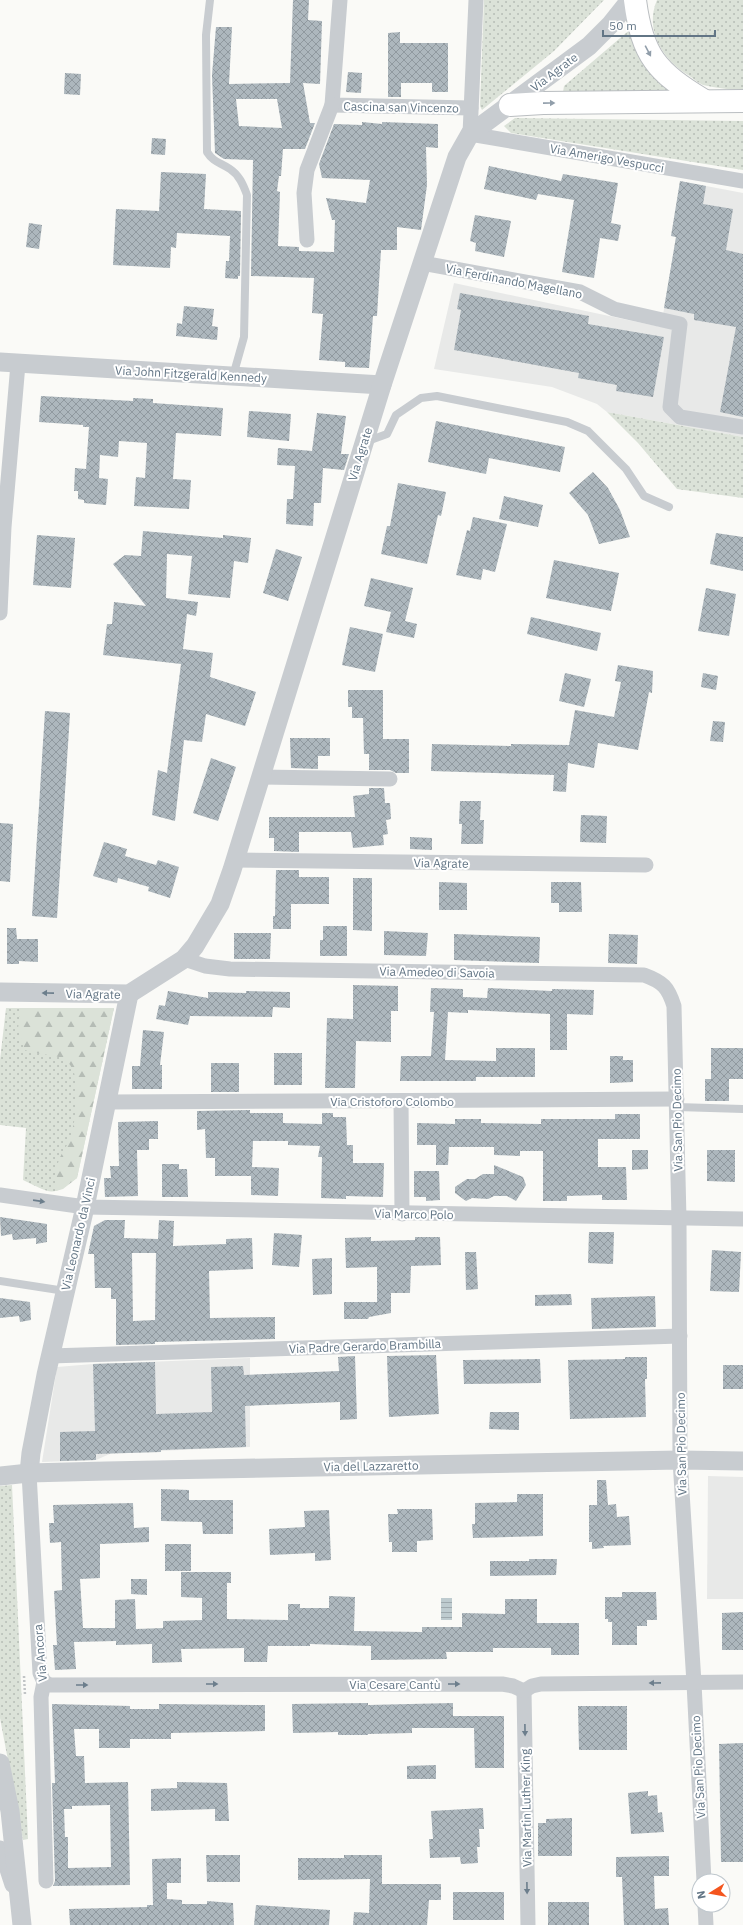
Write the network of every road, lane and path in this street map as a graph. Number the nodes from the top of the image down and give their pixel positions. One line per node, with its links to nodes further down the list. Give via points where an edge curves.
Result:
1 (210, 0): 16 (lane, via 206,35 207,152 212,160 230,169 242,181 247,195 244,337)
2 (340, 0): 8 (street, Cascina san Vincenzo)
3 (476, 0): 10 (street, Via Agrate)
4 (630, 0): 9 (street, Via Agrate, via 589,46)
5 (635, 0): 6 (highway, one-way to 6, via 643,39 653,60 671,79)
6 (703, 100): 7 (highway); 9 (highway, one-way to 6)
7 (743, 101)
8 (332, 105): 10 (street, Cascina san Vincenzo); 13 (street, Cascina san Vincenzo, via 307,170 304,193)
9 (510, 105): 11 (street, Via Agrate)
10 (471, 108): 11 (street, Via Agrate)
11 (470, 134): 12 (street, Via Amerigo Vespucci); 14 (street, Via Agrate, via 455,163)
12 (743, 181)
13 (307, 240)
14 (422, 263): 17 (street, Via Agrate); 18 (street, Via Ferdinando Magellano, via 580,292 614,310 680,324 670,407 680,417)
15 (9, 363): 16 (street, Via John Fitzgerald Kennedy); 21 (street)
16 (233, 376): 17 (street, Via John Fitzgerald Kennedy)
17 (382, 385): 19 (street, Via Agrate)
18 (743, 427)
19 (364, 443): 20 (lane, via 387,434 396,415 421,398 437,396 567,422 588,431 626,469 644,496); 23 (street, Via Agrate)
20 (670, 507)
21 (2, 527): 22 (street)
22 (0, 613)
23 (261, 777): 24 (street); 25 (street, Via Agrate)
24 (390, 779)
25 (236, 860): 26 (street, Via Agrate); 27 (street, Via Agrate, via 212,919)
26 (646, 865)
27 (184, 959): 29 (street, Via Agrate); 30 (street, Via Amedeo di Savoia, via 205,966 230,969 644,975 657,980 669,991)
28 (0, 992): 29 (street, Via Agrate, one-way to 28)
29 (129, 994): 32 (street, Via Leonardo da Vinci)
30 (674, 1006): 33 (street, Via San Pio Decimo)
31 (401, 1101): 32 (street, Via Cristoforo Colombo); 33 (street, Via Cristoforo Colombo); 37 (street)
32 (107, 1102): 36 (street, Via Leonardo da Vinci)
33 (677, 1103): 34 (lane); 38 (street, Via San Pio Decimo)
34 (743, 1109)
35 (0, 1196): 36 (street, Via Marco Polo, one-way to 36)
36 (85, 1207): 37 (street, Via Marco Polo); 41 (street, Via Leonardo da Vinci)
37 (402, 1214): 38 (street, Via Marco Polo)
38 (679, 1219): 39 (street, Via Marco Polo); 42 (street, Via San Pio Decimo)
39 (743, 1219)
40 (0, 1281): 41 (lane)
41 (65, 1291): 43 (street, Via Leonardo da Vinci)
42 (680, 1336): 43 (street, Via Padre Gerardo Brambilla); 44 (street, Via San Pio Decimo)
43 (50, 1356): 46 (street, Via Leonardo da Vinci)
44 (680, 1460): 45 (street, Via del Lazzaretto); 46 (street, Via del Lazzaretto); 50 (street, Via San Pio Decimo)
45 (743, 1462)
46 (28, 1473): 47 (street, Via del Lazzaretto); 48 (street, Via Ancora, via 40,1673)
47 (0, 1476)
48 (44, 1682): 51 (street, Via Cesare Cantù, one-way to 51, via 50,1685 502,1684); 56 (street, Via Ancora, via 41,1697)
49 (743, 1682): 50 (street)
50 (694, 1683): 51 (street, one-way to 51, via 541,1684); 55 (street, Via San Pio Decimo)
51 (524, 1691): 59 (street, Via Martin Luther King, one-way to 59)
52 (0, 1763): 53 (street)
53 (4, 1803): 58 (street)
54 (0, 1848): 58 (street)
55 (704, 1873)
56 (46, 1881)
57 (705, 1913): 60 (street)
58 (21, 1917)
59 (528, 1925)
60 (706, 1925)

